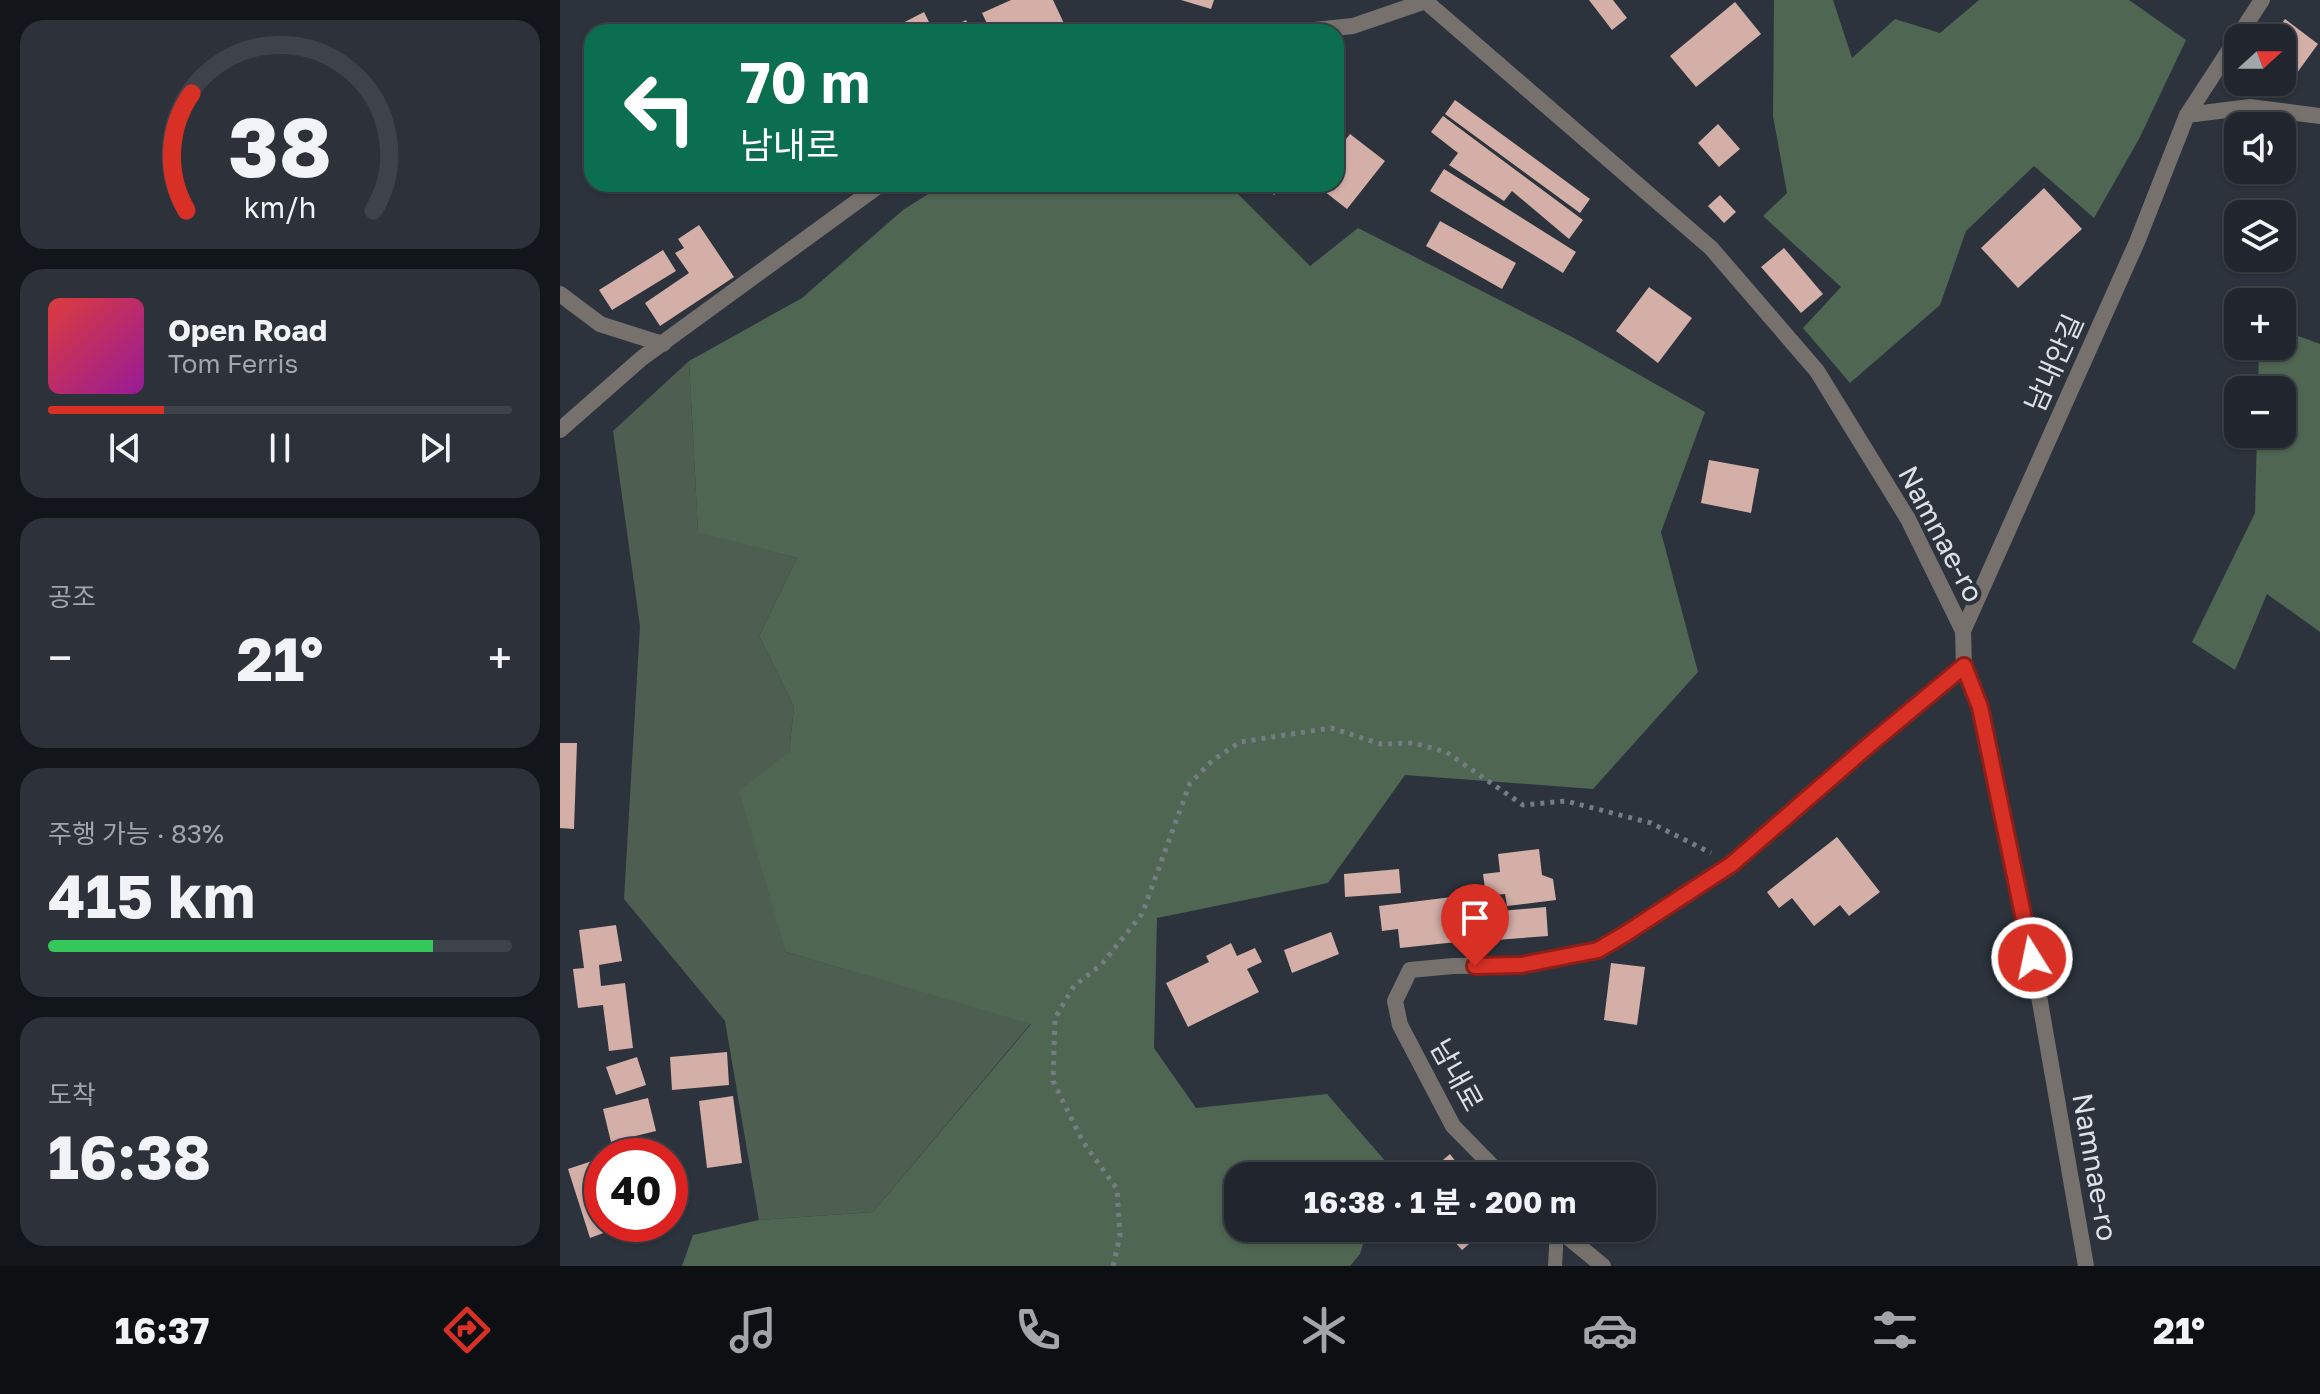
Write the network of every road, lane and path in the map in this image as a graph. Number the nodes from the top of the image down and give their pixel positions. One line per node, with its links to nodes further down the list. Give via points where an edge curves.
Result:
1 (2262, 0): 4 (street, 남내안길)
2 (1425, 1): 3 (street); 10 (street, Namnae-ro, via 1711,248 1817,371 1908,519)
3 (1344, 27)
4 (2187, 115): 5 (street, via 2250,107); 10 (street, 남내안길, via 2137,242)
5 (2320, 116)
6 (870, 192): 8 (street)
7 (560, 294): 8 (street, via 600,324)
8 (663, 344): 9 (street)
9 (560, 430)
10 (1963, 631): 11 (street, Namnae-ro)
11 (1964, 666): 12 (street, 남내로); 19 (street, Namnae-ro, via 1980,707 2027,927)
12 (1732, 864): 13 (street, 남내로, via 1598,950 1521,965 1410,970 1395,1001 1400,1025 1453,1126); 16 (path, via 1651,823 1566,801 1523,805 1446,752 1414,743 1381,744 1331,728 1240,742 1190,783 1142,914 1102,964 1074,986 1055,1018 1053,1081 1083,1142 1117,1189 1120,1236)
13 (1488, 1162)
14 (1556, 1242): 17 (lane)
15 (1574, 1242): 18 (street)
16 (1113, 1266)
17 (1555, 1266)
18 (1603, 1266)
19 (2086, 1266)

